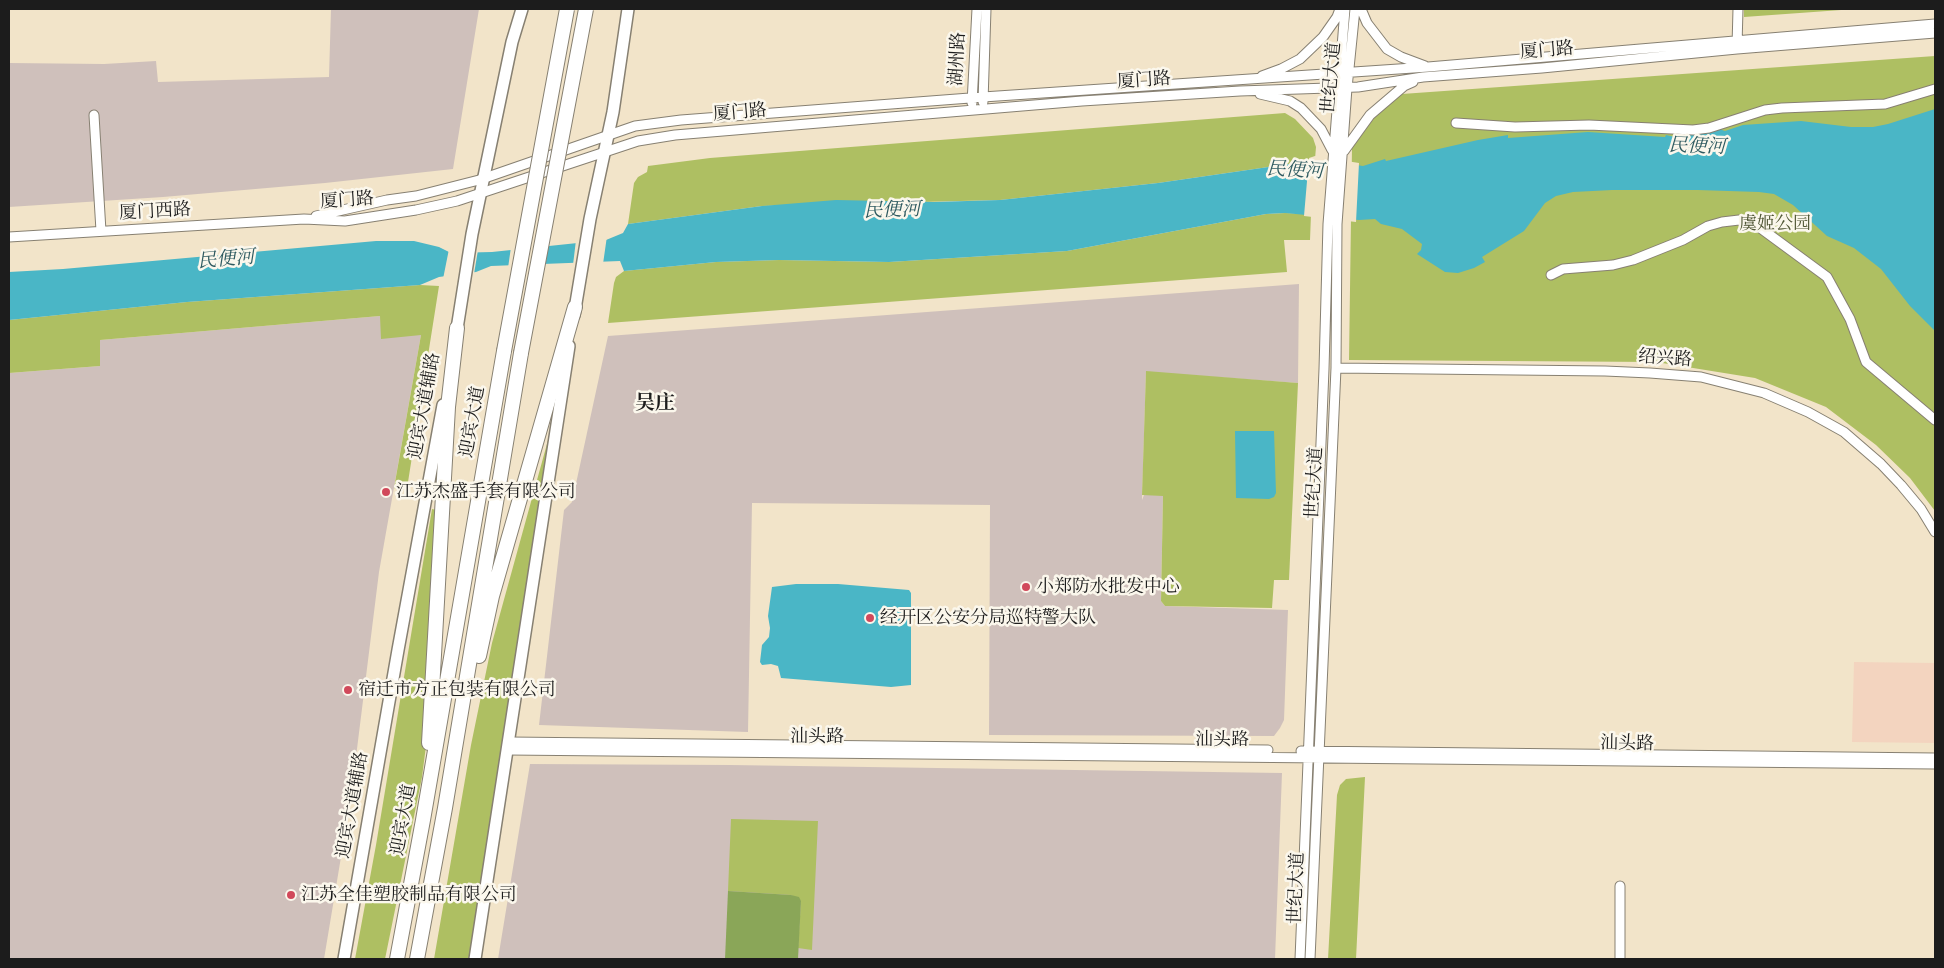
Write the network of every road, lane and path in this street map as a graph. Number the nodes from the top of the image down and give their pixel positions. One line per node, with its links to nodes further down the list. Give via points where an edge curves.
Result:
1 (522, 9): 31 (main road, 迎宾大道辅路, via 512,42)
2 (567, 9): 48 (highway, 迎宾大道, bridge)
3 (586, 9): 47 (highway, 迎宾大道, bridge, via 521,353)
4 (628, 9): 28 (main road)
5 (978, 9): 23 (street, 湖州路)
6 (986, 9): 22 (street, 湖州路)
7 (1340, 9): 18 (street, via 1323,37 1300,59)
8 (1345, 9): 16 (street, 世纪大道)
9 (1355, 9): 16 (street, 世纪大道)
10 (1361, 9): 15 (street, via 1367,23 1387,49)
11 (1738, 9): 14 (street)
12 (1935, 24): 14 (street, 厦门路)
13 (1935, 33): 14 (street, 厦门路)
14 (1737, 45): 15 (street, 厦门路); 17 (street, 厦门路, via 1542,68)
15 (1428, 67): 16 (street, 厦门路)
16 (1344, 73): 18 (street, 厦门路); 19 (street, 世纪大道)
17 (1423, 77): 19 (street, 厦门路); 30 (street, via 1404,86 1370,115)
18 (1250, 80): 22 (street, 厦门路)
19 (1343, 88): 21 (street, 厦门路); 30 (street, 世纪大道)
20 (1935, 88): 27 (street, via 1886,104 1765,110 1693,130)
21 (1240, 91): 24 (street, 厦门路); 30 (street, via 1290,101 1301,108 1321,128)
22 (983, 97): 23 (street, 厦门路); 24 (street, 湖州路)
23 (972, 98): 25 (street, 湖州路); 28 (street, 厦门路, via 681,120 635,126)
24 (983, 110): 25 (street, 厦门路)
25 (972, 111): 29 (street, 厦门路, via 675,135)
26 (94, 115): 34 (street)
27 (1456, 123)
28 (608, 135): 29 (main road); 31 (street, 厦门路)
29 (605, 151): 32 (street, 厦门路); 37 (main road)
30 (1337, 156): 39 (street, 世纪大道); 43 (street, 世纪大道, via 1328,224)
31 (484, 179): 32 (main road, 迎宾大道辅路); 33 (street, 厦门路)
32 (480, 194): 33 (street, 厦门路, via 416,210 345,220); 38 (main road, 迎宾大道辅路)
33 (304, 219): 34 (street, 厦门西路)
34 (101, 231): 35 (street, 厦门西路)
35 (9, 237)
36 (1551, 276): 40 (street, via 1563,269 1613,266 1633,260 1722,222 1739,220 1759,227 1827,277 1850,319 1866,362)
37 (575, 307): 42 (main road); 47 (highway, via 492,596)
38 (457, 328): 48 (highway, via 448,407); 50 (main road, 迎宾大道辅路)
39 (1336, 368): 41 (street, 绍兴路, via 1605,371 1701,377 1764,393 1844,432 1901,485); 44 (street, 世纪大道)
40 (1935, 420)
41 (1935, 532)
42 (508, 746): 43 (street, 汕头路); 53 (main road)
43 (1308, 754): 44 (street, 汕头路); 54 (street, 世纪大道)
44 (1318, 754): 45 (street, 汕头路); 46 (street, 汕头路); 55 (street, 世纪大道)
45 (1935, 758)
46 (1935, 764)
47 (444, 808): 52 (highway, 迎宾大道)
48 (423, 820): 51 (highway, 迎宾大道)
49 (1620, 886): 56 (street)
50 (344, 959)
51 (397, 959)
52 (417, 959)
53 (475, 959)
54 (1300, 959)
55 (1310, 959)
56 (1620, 959)

